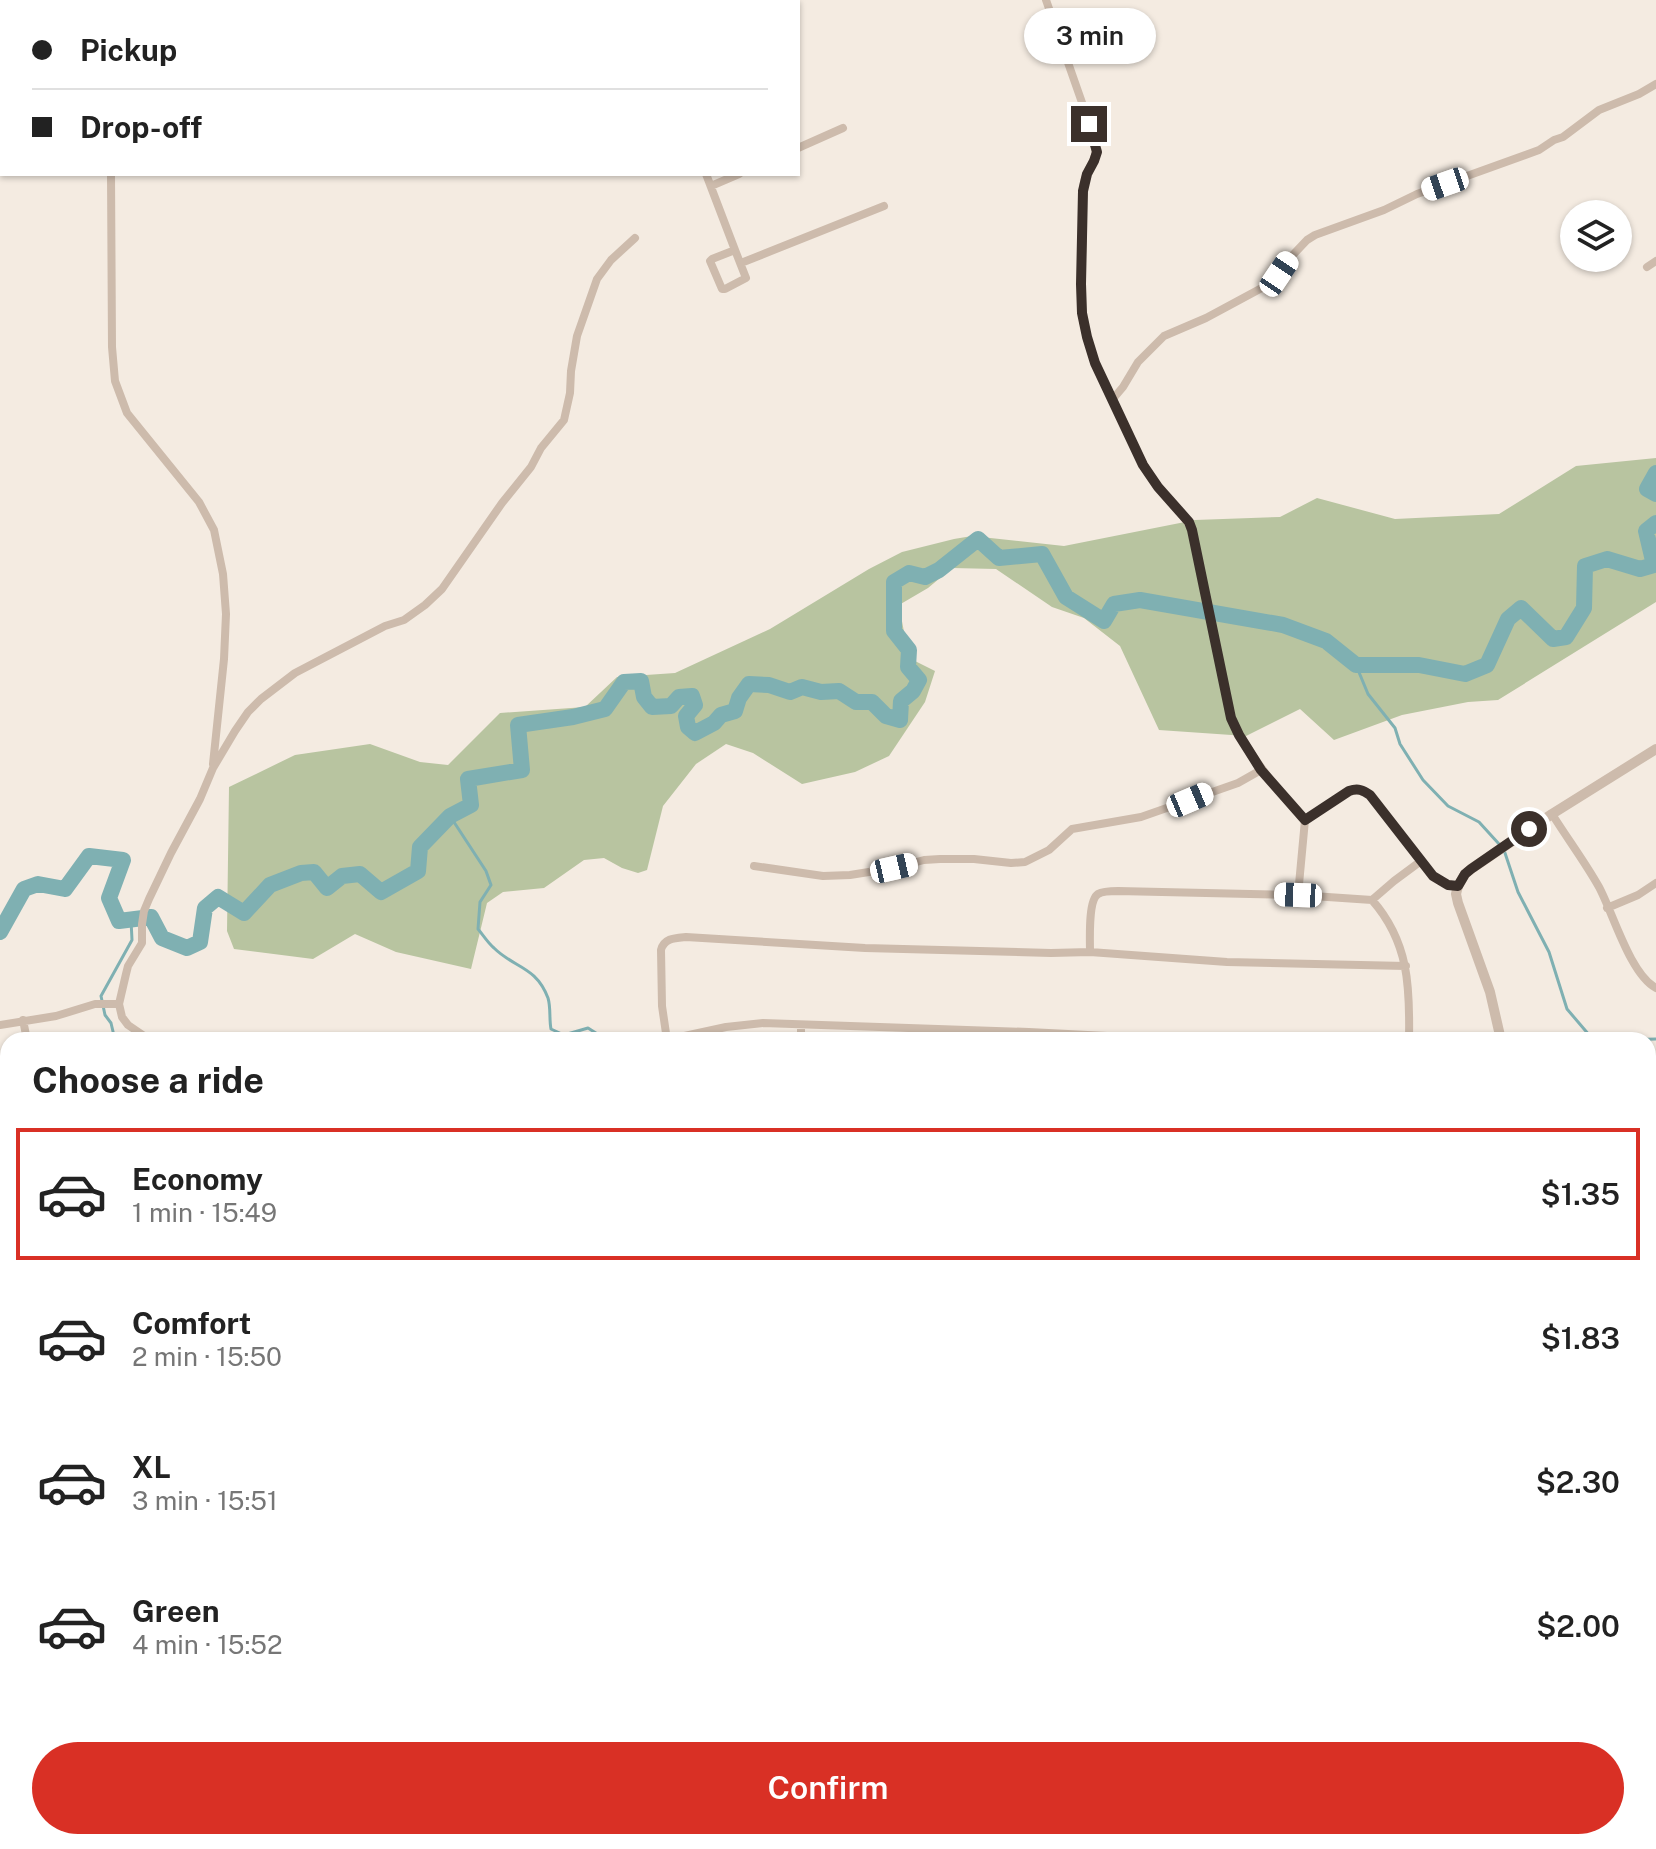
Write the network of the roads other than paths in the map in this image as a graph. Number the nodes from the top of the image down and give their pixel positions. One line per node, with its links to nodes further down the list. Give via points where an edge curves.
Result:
1 (1046, 0): 15 (street, via 1097,152 1083,191 1082,313 1095,363)
2 (1656, 84): 15 (street, via 1599,110 1539,150 1315,235 1271,283 1164,336)
3 (843, 128): 4 (street)
4 (800, 147)
5 (111, 176): 17 (street, via 115,381 127,413 199,502 214,530 223,574 224,659)
6 (707, 176): 8 (street)
7 (734, 176): 8 (street)
8 (711, 186): 11 (street)
9 (884, 206): 13 (street)
10 (635, 238): 17 (street, via 597,279 577,336 564,420 442,589 404,620 277,686 248,712)
11 (735, 250): 13 (street); 13 (street, via 710,261 722,289 745,279)
12 (1656, 261): 14 (street)
13 (741, 263)
14 (1647, 267)
15 (1112, 400): 18 (street, via 1143,465 1189,522 1231,718)
16 (1656, 749): 19 (street)
17 (213, 768): 31 (street, via 144,911 142,943 128,966)
18 (1261, 770): 20 (street); 22 (street, via 1141,817 1072,829 1025,862 924,860 836,876)
19 (1552, 814): 24 (street, via 1471,869); 27 (street, via 1600,888)
20 (1305, 820): 21 (street, via 1349,791 1362,790); 25 (street)
21 (1421, 861): 24 (street, via 1440,881); 26 (street)
22 (754, 866)
23 (1656, 883): 27 (street)
24 (1458, 886): 42 (street, via 1458,903)
25 (1298, 895): 26 (street); 28 (street, via 1100,893 1092,904)
26 (1372, 900): 29 (street, via 1393,929)
27 (1607, 908): 30 (street, via 1639,973)
28 (1090, 952): 29 (street); 37 (street, via 670,939 661,950)
29 (1406, 966): 41 (street)
30 (1656, 988)
31 (119, 1004): 32 (street); 36 (street, via 124,1020)
32 (23, 1020): 33 (street); 35 (street)
33 (0, 1025)
34 (801, 1025): 38 (street, via 763,1023); 39 (street); 40 (street)
35 (25, 1032)
36 (137, 1032)
37 (666, 1032)
38 (703, 1032)
39 (801, 1032)
40 (1038, 1032)
41 (1409, 1032)
42 (1499, 1032)

